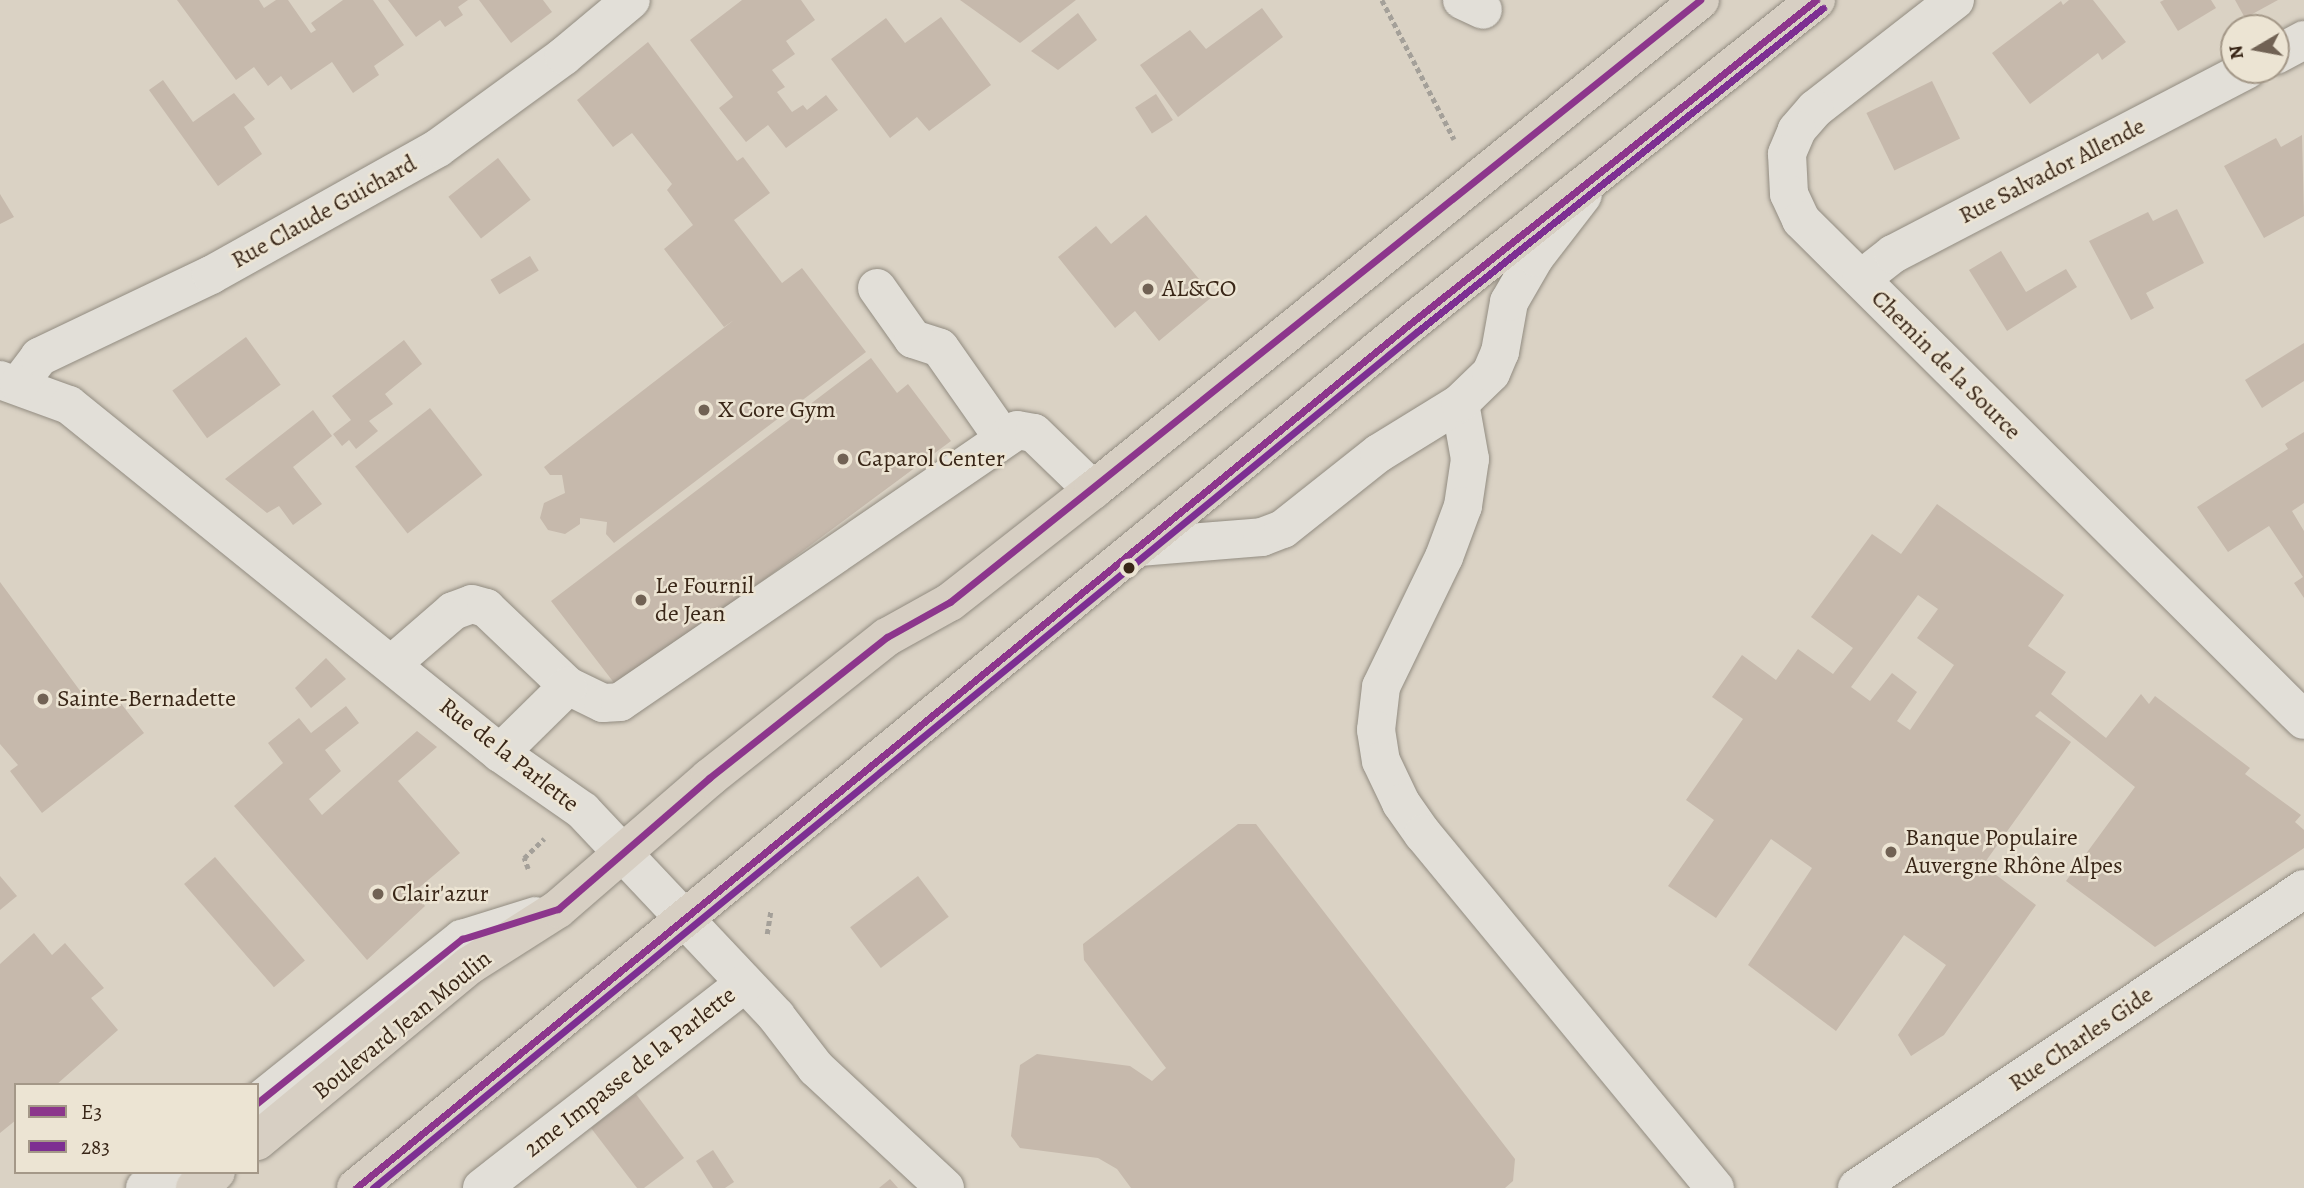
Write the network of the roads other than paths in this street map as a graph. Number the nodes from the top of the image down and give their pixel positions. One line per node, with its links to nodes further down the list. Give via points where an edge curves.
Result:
1 (631, 0): 9 (street, Rue Claude Guichard, via 564,57 438,148 211,275 39,357)
2 (1700, 0): 12 (main road, Boulevard Jean Moulin)
3 (1816, 0): 6 (main road)
4 (1955, 0): 7 (street, Chemin de la Source, via 1815,109 1797,130 1787,154 1789,194 1801,220)
5 (2220, 84): 7 (street, Rue Salvador Allende, via 1893,254)
6 (1600, 172): 10 (street, via 1535,257 1509,302 1500,352 1491,373); 13 (main road)
7 (1861, 279): 16 (street, Chemin de la Source)
8 (877, 288): 11 (street, via 913,339 940,348)
9 (10, 382): 14 (street, Rue de la Parlette, via 79,413)
10 (1460, 403): 13 (street, via 1379,453 1283,529 1262,537); 33 (street, via 1470,459 1463,506 1444,557 1381,687 1376,730 1381,761 1401,803 1423,834)
11 (1003, 438): 12 (street, via 1026,429 1034,433); 15 (street, via 640,691 620,702 603,703)
12 (1093, 490): 18 (main road, Boulevard Jean Moulin, via 950,602 887,636)
13 (1139, 547): 21 (main road)
14 (393, 663): 15 (street, via 453,611 472,604 486,608); 17 (street, Rue de la Parlette)
15 (568, 686): 17 (street)
16 (2304, 720)
17 (500, 753): 18 (street, Rue de la Parlette, via 583,811)
18 (622, 854): 20 (main road, Boulevard Jean Moulin); 21 (street, Rue de la Parlette)
19 (2304, 889): 27 (street, Rue Charles Gide)
20 (558, 909): 23 (street, via 462,939); 24 (main road, Boulevard Jean Moulin, via 470,965)
21 (682, 916): 22 (street, Rue de la Parlette); 30 (main road, via 615,979)
22 (745, 983): 31 (street, 2me Impasse de la Parlette); 32 (street, Rue de la Parlette, via 816,1068)
23 (259, 1101)
24 (259, 1139)
25 (168, 1174): 28 (street)
26 (213, 1174): 29 (main road)
27 (1865, 1186)
28 (145, 1188)
29 (195, 1188)
30 (356, 1188)
31 (482, 1188)
32 (945, 1188)
33 (1715, 1188)

